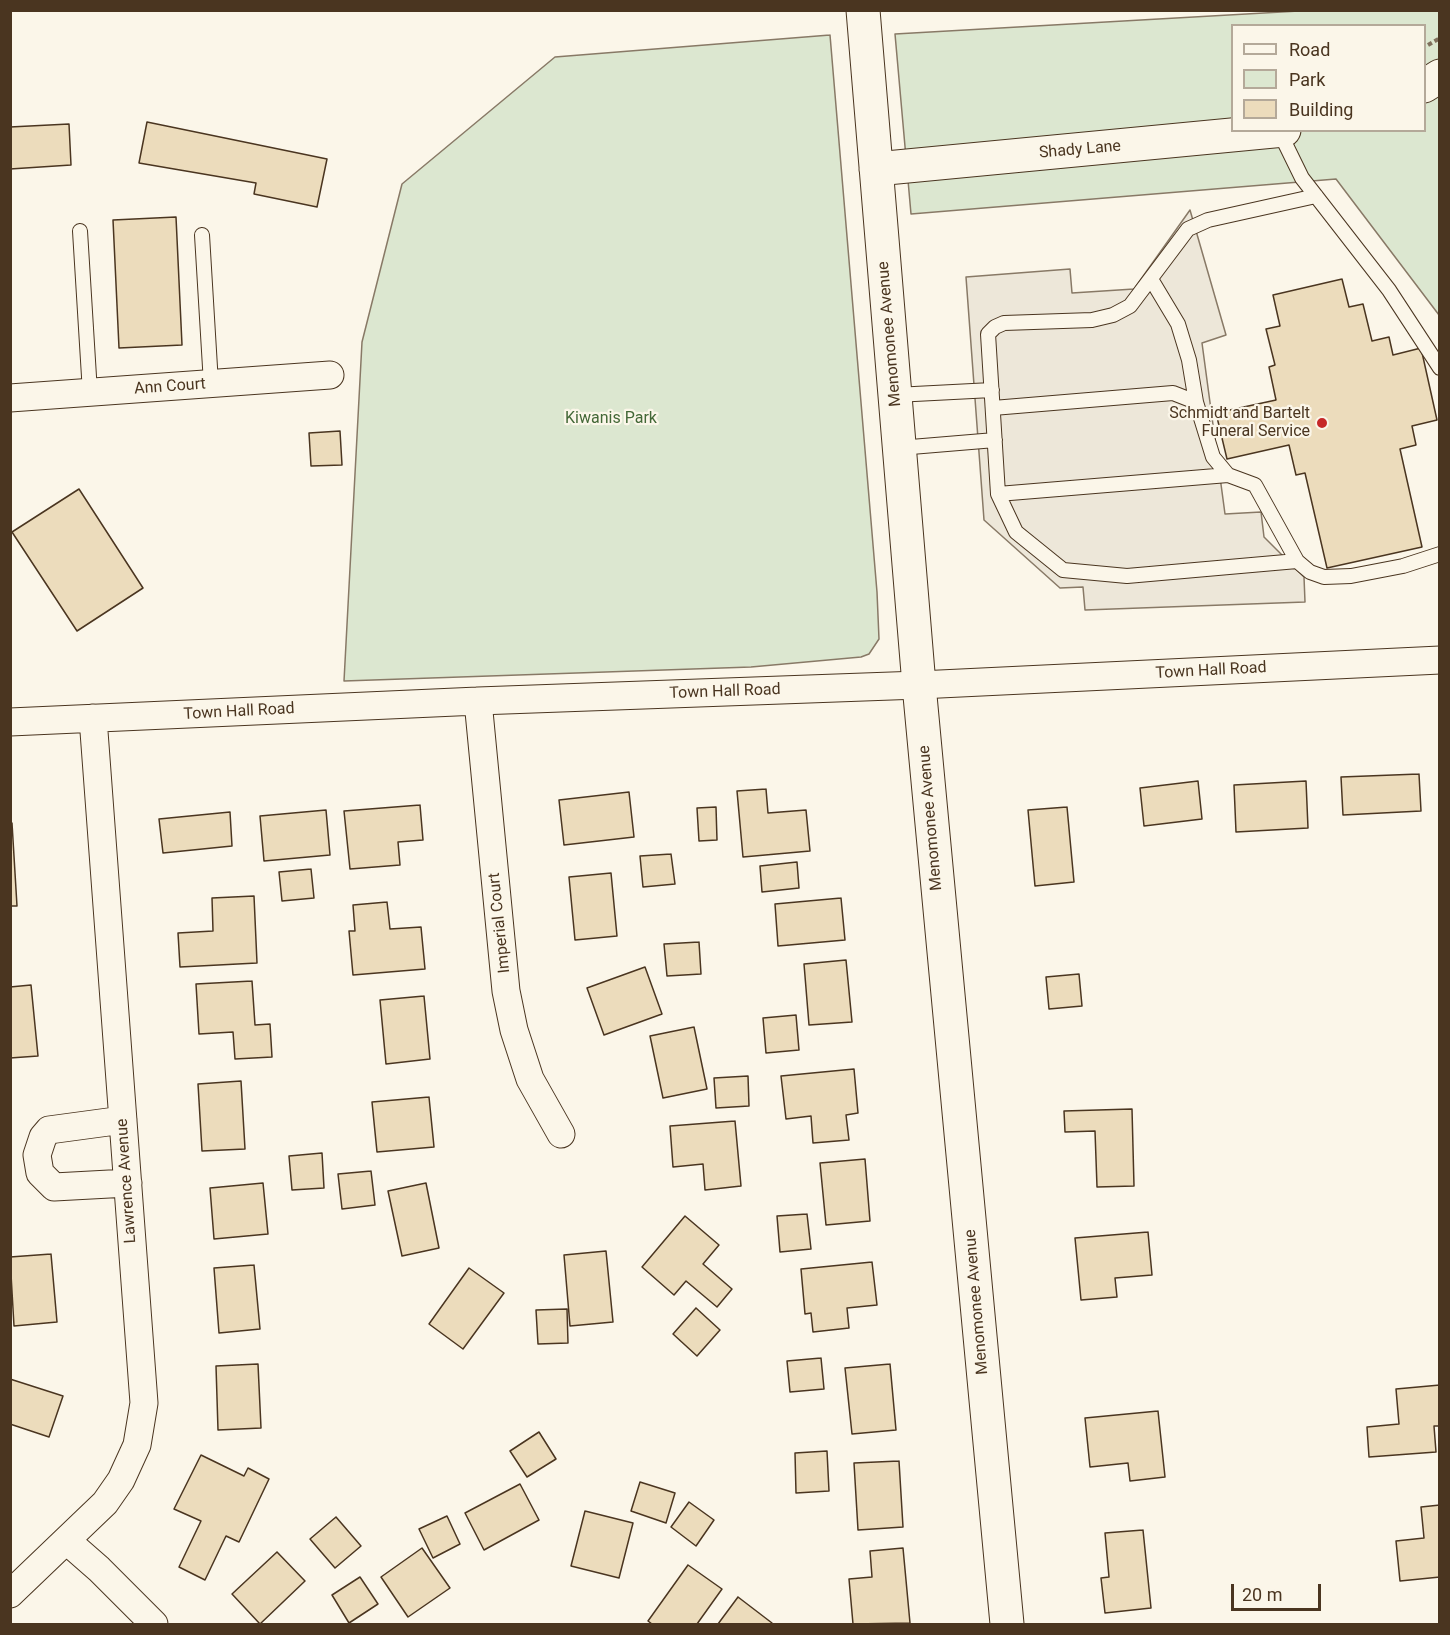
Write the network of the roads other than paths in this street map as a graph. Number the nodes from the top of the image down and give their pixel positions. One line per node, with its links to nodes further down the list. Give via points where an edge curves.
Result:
1 (863, 10): 6 (street, Menomonee Avenue)
2 (1440, 76): 3 (street)
3 (1426, 85)
4 (1268, 132): 6 (street, Shady Lane)
5 (1279, 132): 7 (lane, via 1302,178)
6 (876, 169): 16 (street, Menomonee Avenue)
7 (1316, 196): 10 (lane, via 1208,220 1188,229); 11 (lane, via 1389,290)
8 (80, 231): 15 (lane)
9 (202, 235): 13 (lane)
10 (1151, 279): 14 (lane, via 1130,306 1113,315 1092,320 1004,323 995,327 988,334); 18 (lane, via 1178,324)
11 (1440, 368)
12 (330, 375): 13 (street, Ann Court)
13 (211, 384): 15 (street, Ann Court)
14 (993, 390): 16 (lane); 19 (lane)
15 (90, 393): 17 (street, Ann Court)
16 (895, 395): 21 (street, Menomonee Avenue)
17 (10, 398)
18 (1196, 402): 19 (lane, via 1173,393); 22 (lane, via 1213,457)
19 (993, 408): 20 (lane)
20 (994, 440): 21 (lane); 23 (lane)
21 (899, 448): 27 (street, Menomonee Avenue)
22 (1228, 475): 23 (lane); 25 (lane, via 1254,485)
23 (998, 494): 25 (lane, via 1016,532 1063,570 1127,576)
24 (1440, 554): 25 (lane, via 1351,576 1324,577)
25 (1297, 561)
26 (1440, 660): 27 (street, Town Hall Road)
27 (919, 685): 28 (street, Town Hall Road); 37 (street, Menomonee Avenue)
28 (478, 701): 29 (street, Town Hall Road); 32 (street, Imperial Court, via 510,1010 530,1079)
29 (93, 718): 30 (street, Town Hall Road); 31 (street, Lawrence Avenue)
30 (10, 722)
31 (123, 1120): 33 (street, Lawrence Avenue); 33 (street, via 49,1130 37,1155 40,1173 54,1187)
32 (561, 1134)
33 (128, 1183): 34 (street, Lawrence Avenue, via 144,1403 142,1423 121,1480 105,1503)
34 (67, 1541): 35 (street, Lawrence Avenue); 36 (street)
35 (10, 1594)
36 (154, 1624)
37 (1007, 1624)

